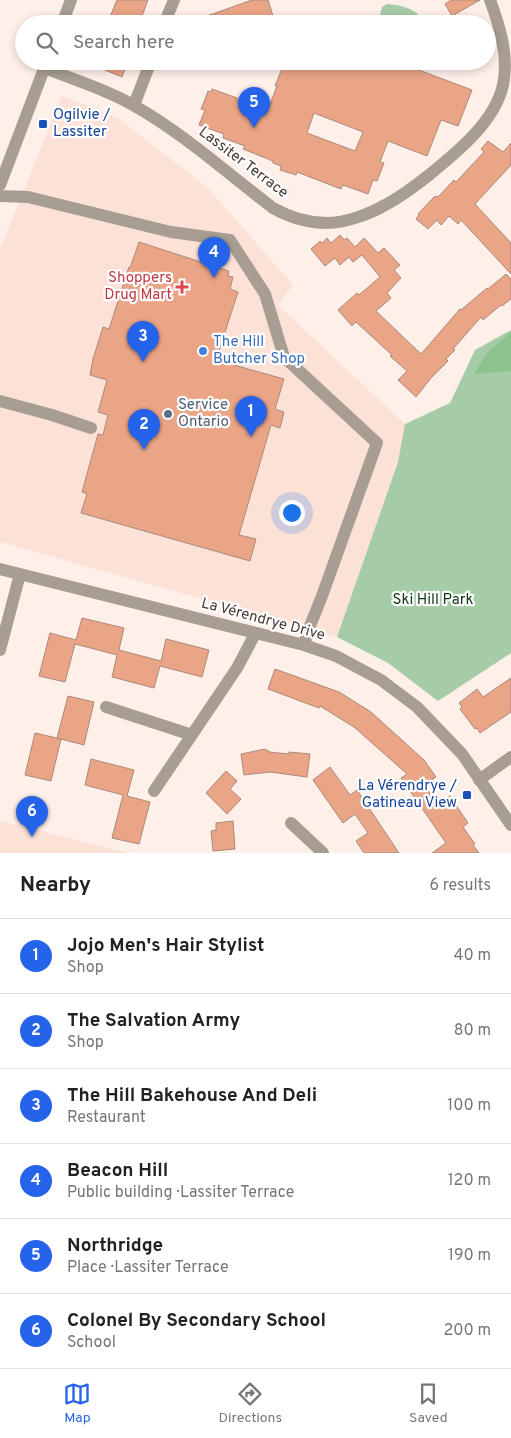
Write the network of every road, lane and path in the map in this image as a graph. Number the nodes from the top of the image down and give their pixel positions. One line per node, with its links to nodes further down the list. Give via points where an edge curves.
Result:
1 (71, 0): 4 (street)
2 (174, 0): 5 (street)
3 (490, 0): 6 (street, Lassiter Terrace)
4 (65, 15)
5 (168, 15)
6 (495, 15)
7 (496, 18): 11 (street, Lassiter Terrace, via 502,35 505,68 501,91 488,117 454,155 403,195 348,220 327,223 281,213 180,135)
8 (44, 70): 12 (street)
9 (58, 70): 11 (street, Lassiter Terrace)
10 (148, 70): 11 (street)
11 (134, 105)
12 (0, 185)
13 (0, 196): 19 (street, via 28,197 171,232 230,240 265,294 284,357 377,442)
14 (0, 402): 15 (street)
15 (91, 428)
16 (0, 569): 17 (street, La Vérendrye Drive)
17 (20, 574): 18 (street, La Vérendrye Drive); 20 (street)
18 (255, 634): 19 (street, La Vérendrye Drive); 22 (street, via 237,668)
19 (304, 645): 24 (street, La Vérendrye Drive, via 336,656 381,680 417,707 462,754)
20 (0, 650)
21 (106, 707): 22 (street)
22 (192, 735): 25 (street)
23 (511, 757): 24 (street)
24 (480, 780): 27 (street, La Vérendrye Drive)
25 (154, 791)
26 (291, 823): 28 (street)
27 (511, 825)
28 (323, 853)

